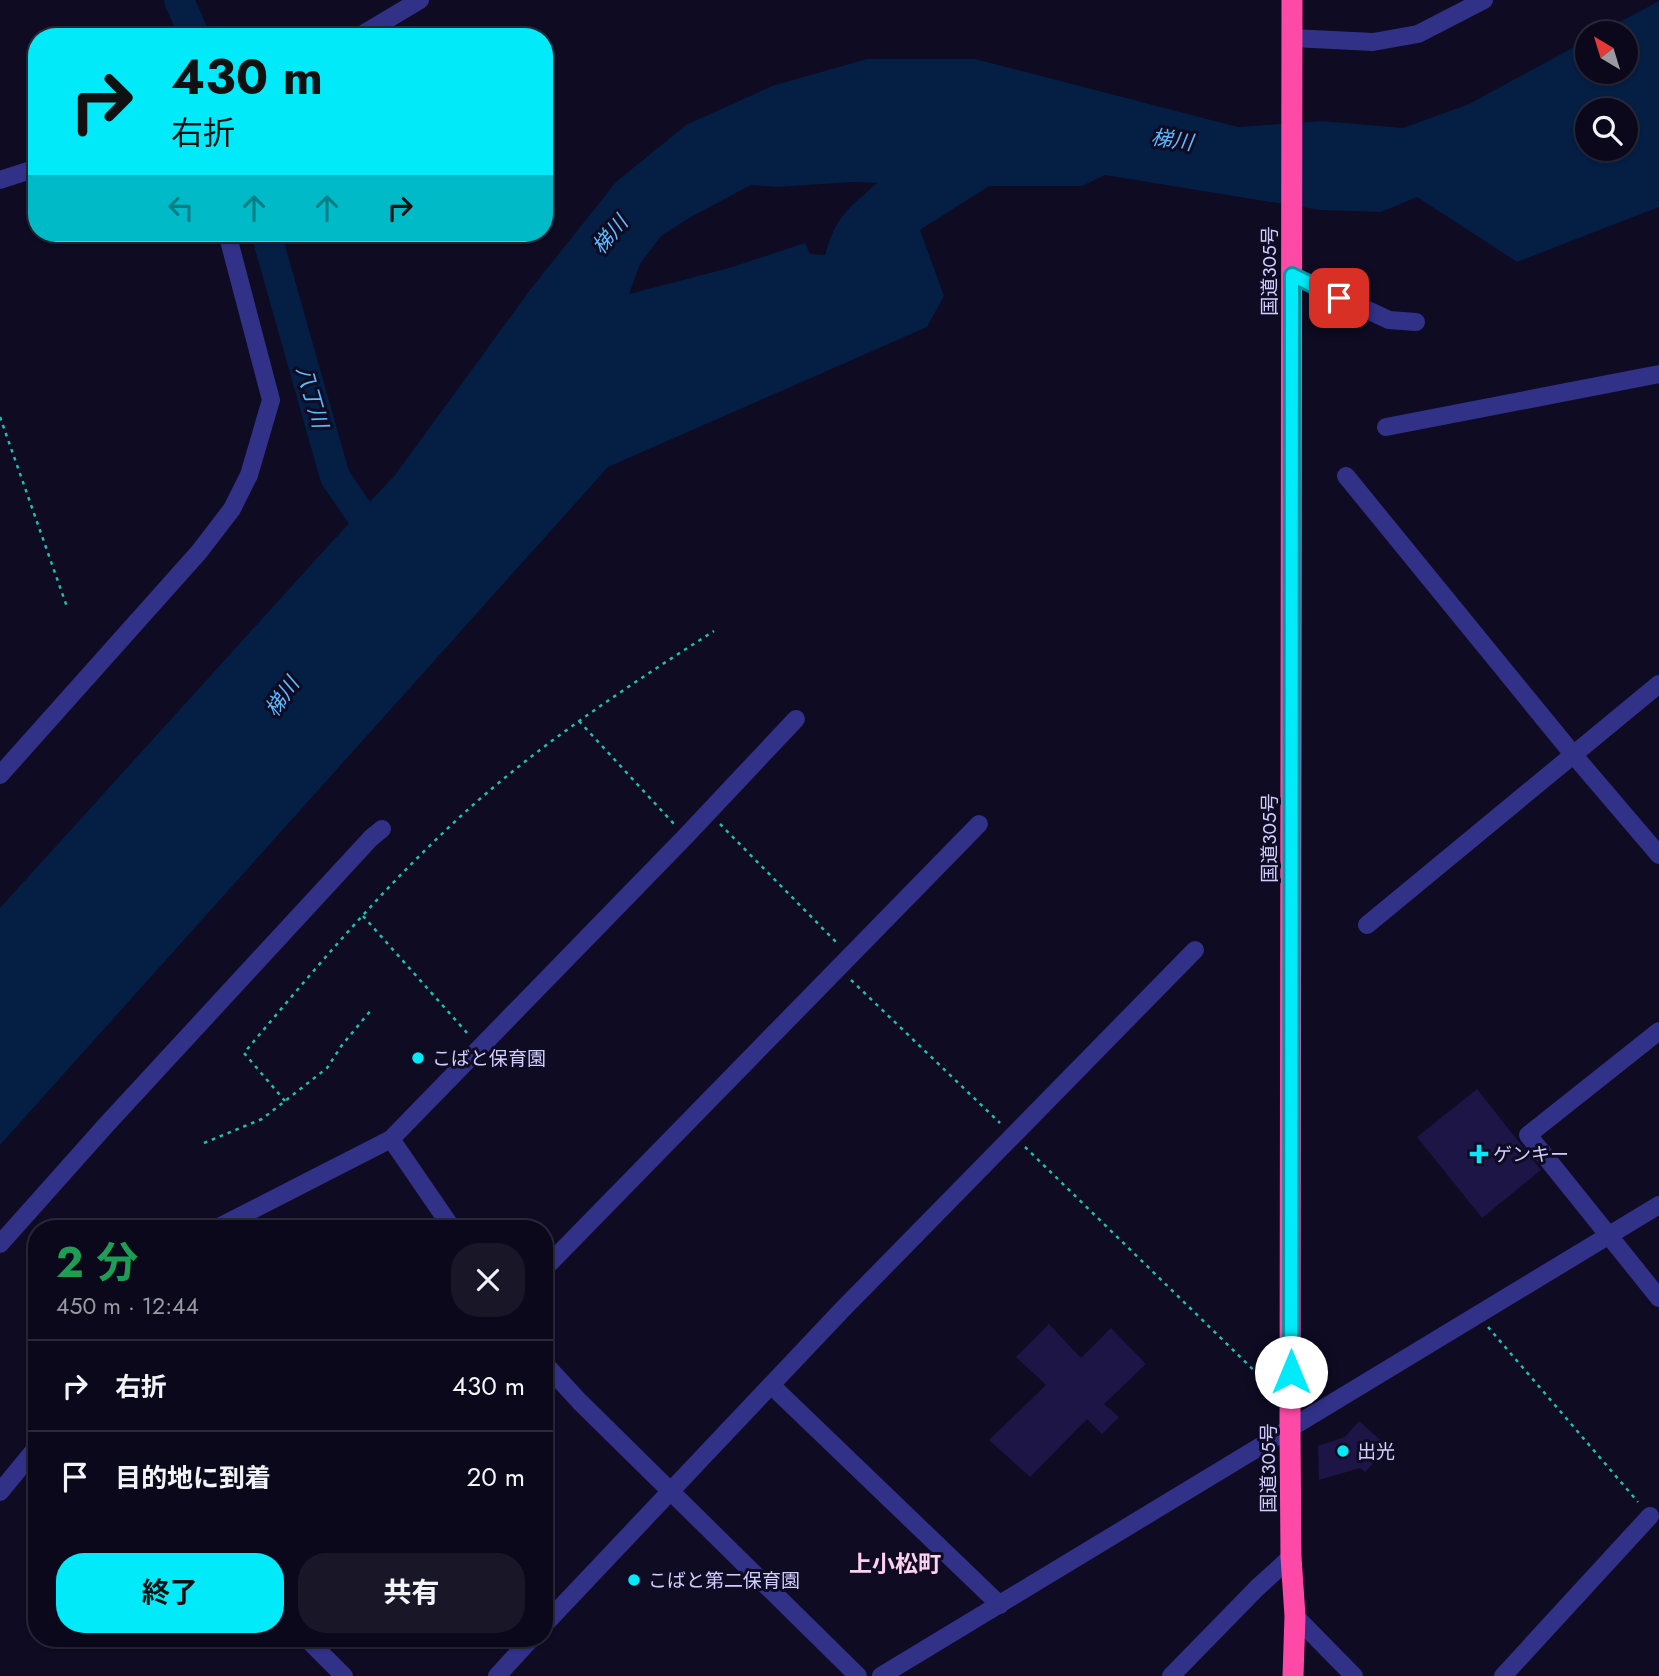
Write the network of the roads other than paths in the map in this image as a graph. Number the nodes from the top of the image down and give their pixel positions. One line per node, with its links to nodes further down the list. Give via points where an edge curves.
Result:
1 (420, 0): 4 (street)
2 (1292, 0): 5 (highway, 国道305号)
3 (1484, 0): 5 (street, via 1418,34 1373,42)
4 (373, 28)
5 (1292, 44): 9 (highway, 国道305号)
6 (28, 171): 7 (street)
7 (0, 180)
8 (229, 242): 17 (street, via 271,400 249,475 232,509 199,552)
9 (1292, 268): 10 (street, via 1389,320); 34 (highway, 国道305号)
10 (1416, 322)
11 (1659, 374): 12 (street)
12 (1387, 427)
13 (1346, 476): 16 (street)
14 (1659, 684): 16 (street)
15 (796, 719): 24 (street)
16 (1572, 753): 20 (street); 21 (street)
17 (0, 775)
18 (979, 824): 30 (street)
19 (382, 829): 29 (street)
20 (1659, 855)
21 (1367, 925)
22 (1195, 950): 33 (street)
23 (1659, 1031): 28 (street, via 1528,1135)
24 (391, 1139): 26 (street); 27 (street)
25 (1659, 1205): 28 (street)
26 (233, 1220)
27 (447, 1220)
28 (1608, 1235): 31 (street); 34 (street)
29 (0, 1244)
30 (553, 1260)
31 (1659, 1298)
32 (553, 1373): 36 (street)
33 (771, 1385): 36 (street); 40 (street)
34 (1290, 1429): 39 (highway, 国道305号); 40 (street)
35 (28, 1458): 37 (street)
36 (670, 1490): 41 (street); 47 (street)
37 (0, 1492)
38 (1650, 1516): 52 (street)
39 (1291, 1557): 42 (highway, 国道305号); 49 (street)
40 (1000, 1605): 48 (street)
41 (553, 1615)
42 (1295, 1616): 50 (highway, 国道305号); 51 (street)
43 (315, 1647): 45 (street)
44 (524, 1647): 46 (street)
45 (344, 1676)
46 (497, 1676)
47 (858, 1676)
48 (881, 1676)
49 (1171, 1676)
50 (1293, 1676)
51 (1354, 1676)
52 (1503, 1676)

